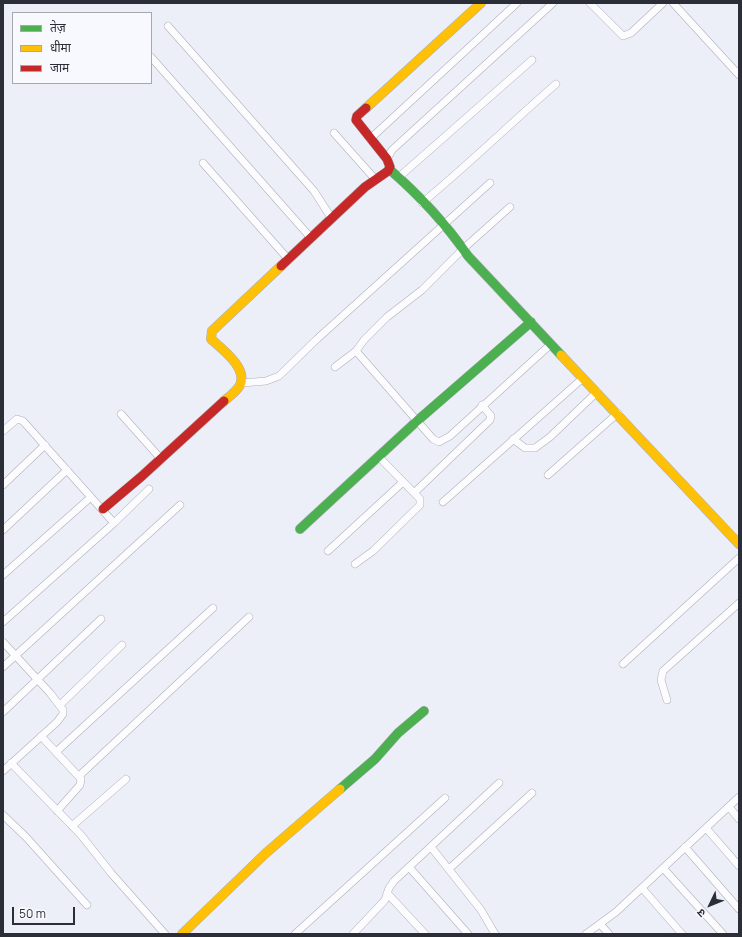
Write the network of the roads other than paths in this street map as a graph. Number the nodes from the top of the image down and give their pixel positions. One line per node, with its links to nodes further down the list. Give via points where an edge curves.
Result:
1 (481, 3): 13 (street, via 360,113 357,123)
2 (518, 3): 13 (street)
3 (554, 3): 14 (street, via 428,116 392,150)
4 (590, 3): 5 (street, via 623,36 631,33)
5 (663, 3)
6 (673, 3): 10 (street)
7 (168, 26): 22 (street, via 314,191)
8 (152, 58): 24 (street)
9 (532, 60): 17 (street)
10 (739, 76)
11 (556, 84): 20 (street, via 483,148 460,172)
12 (334, 133): 18 (street)
13 (370, 139): 14 (street)
14 (387, 159): 16 (street)
15 (203, 163): 26 (street)
16 (390, 169): 17 (street); 18 (street)
17 (399, 177): 20 (street)
18 (375, 179): 22 (street)
19 (490, 183): 23 (street)
20 (422, 203): 23 (street)
21 (510, 208): 25 (street)
22 (332, 219): 24 (street)
23 (444, 226): 25 (street); 32 (street, via 279,376 266,381)
24 (311, 238): 26 (street)
25 (463, 249): 27 (street); 29 (street, via 422,290 387,318)
26 (289, 260): 32 (street, via 214,328 210,335 240,371)
27 (531, 322): 28 (street); 37 (street)
28 (551, 344): 31 (street); 34 (street)
29 (356, 351): 30 (street); 37 (street)
30 (335, 367)
31 (583, 378): 33 (street); 39 (street)
32 (242, 383): 42 (street)
33 (597, 392): 35 (street); 39 (street, via 535,448 525,448)
34 (482, 405): 37 (street, via 450,436 439,442); 48 (street, via 491,416 490,420)
35 (618, 413): 44 (street); 56 (street)
36 (121, 414): 42 (street)
37 (417, 421): 41 (street)
38 (5, 426): 40 (street, via 23,420)
39 (513, 439): 50 (street)
40 (45, 446): 43 (street); 46 (street)
41 (378, 456): 45 (street); 54 (street)
42 (161, 458): 52 (street)
43 (67, 470): 49 (street); 55 (street)
44 (548, 474)
45 (403, 482): 48 (street); 57 (street)
46 (3, 486)
47 (149, 489): 53 (street)
48 (414, 493): 59 (street, via 420,499 420,505 373,551)
49 (91, 497): 52 (street); 60 (street)
50 (443, 502)
51 (180, 505): 68 (street)
52 (103, 509): 53 (street)
53 (114, 523): 65 (street)
54 (300, 529)
55 (3, 530)
56 (739, 544)
57 (328, 551)
58 (739, 558): 69 (street)
59 (355, 564)
60 (3, 576)
61 (739, 603): 72 (street, via 663,671 661,680)
62 (213, 608): 77 (street)
63 (249, 617): 80 (street)
64 (100, 619): 71 (street)
65 (3, 622)
66 (3, 642): 68 (street)
67 (122, 645): 73 (street)
68 (15, 656): 70 (street); 71 (street)
69 (623, 664)
70 (3, 667)
71 (38, 680): 73 (street); 75 (street)
72 (667, 700)
73 (60, 705): 76 (street, via 63,710 61,718)
74 (424, 711): 105 (street, via 266,852)
75 (3, 712)
76 (41, 736): 77 (street); 78 (street)
77 (56, 752): 80 (street)
78 (11, 763): 79 (street); 87 (street)
79 (3, 771)
80 (79, 776): 87 (street, via 80,785)
81 (126, 779): 90 (street)
82 (499, 783): 92 (street)
83 (532, 793): 97 (street)
84 (445, 798): 106 (street)
85 (739, 798): 86 (street)
86 (728, 807): 89 (street); 91 (street)
87 (57, 811): 90 (street)
88 (3, 815): 100 (street)
89 (739, 819)
90 (72, 826): 104 (street)
91 (706, 828): 93 (street); 94 (street)
92 (430, 847): 95 (street); 97 (street)
93 (685, 847): 96 (street); 101 (street)
94 (739, 866)
95 (409, 867): 99 (street, via 394,881); 109 (street)
96 (663, 868): 98 (street); 114 (street)
97 (449, 869): 110 (street, via 481,910)
98 (642, 888): 102 (street); 113 (street)
99 (387, 893): 103 (street, via 385,900); 108 (street)
100 (87, 905)
101 (739, 909)
102 (600, 924): 111 (street); 112 (street)
103 (362, 931): 107 (street)
104 (165, 934)
105 (182, 934)
106 (295, 934)
107 (353, 934)
108 (425, 934)
109 (468, 934)
110 (495, 934)
111 (586, 934)
112 (609, 934)
113 (682, 934)
114 (723, 934)

